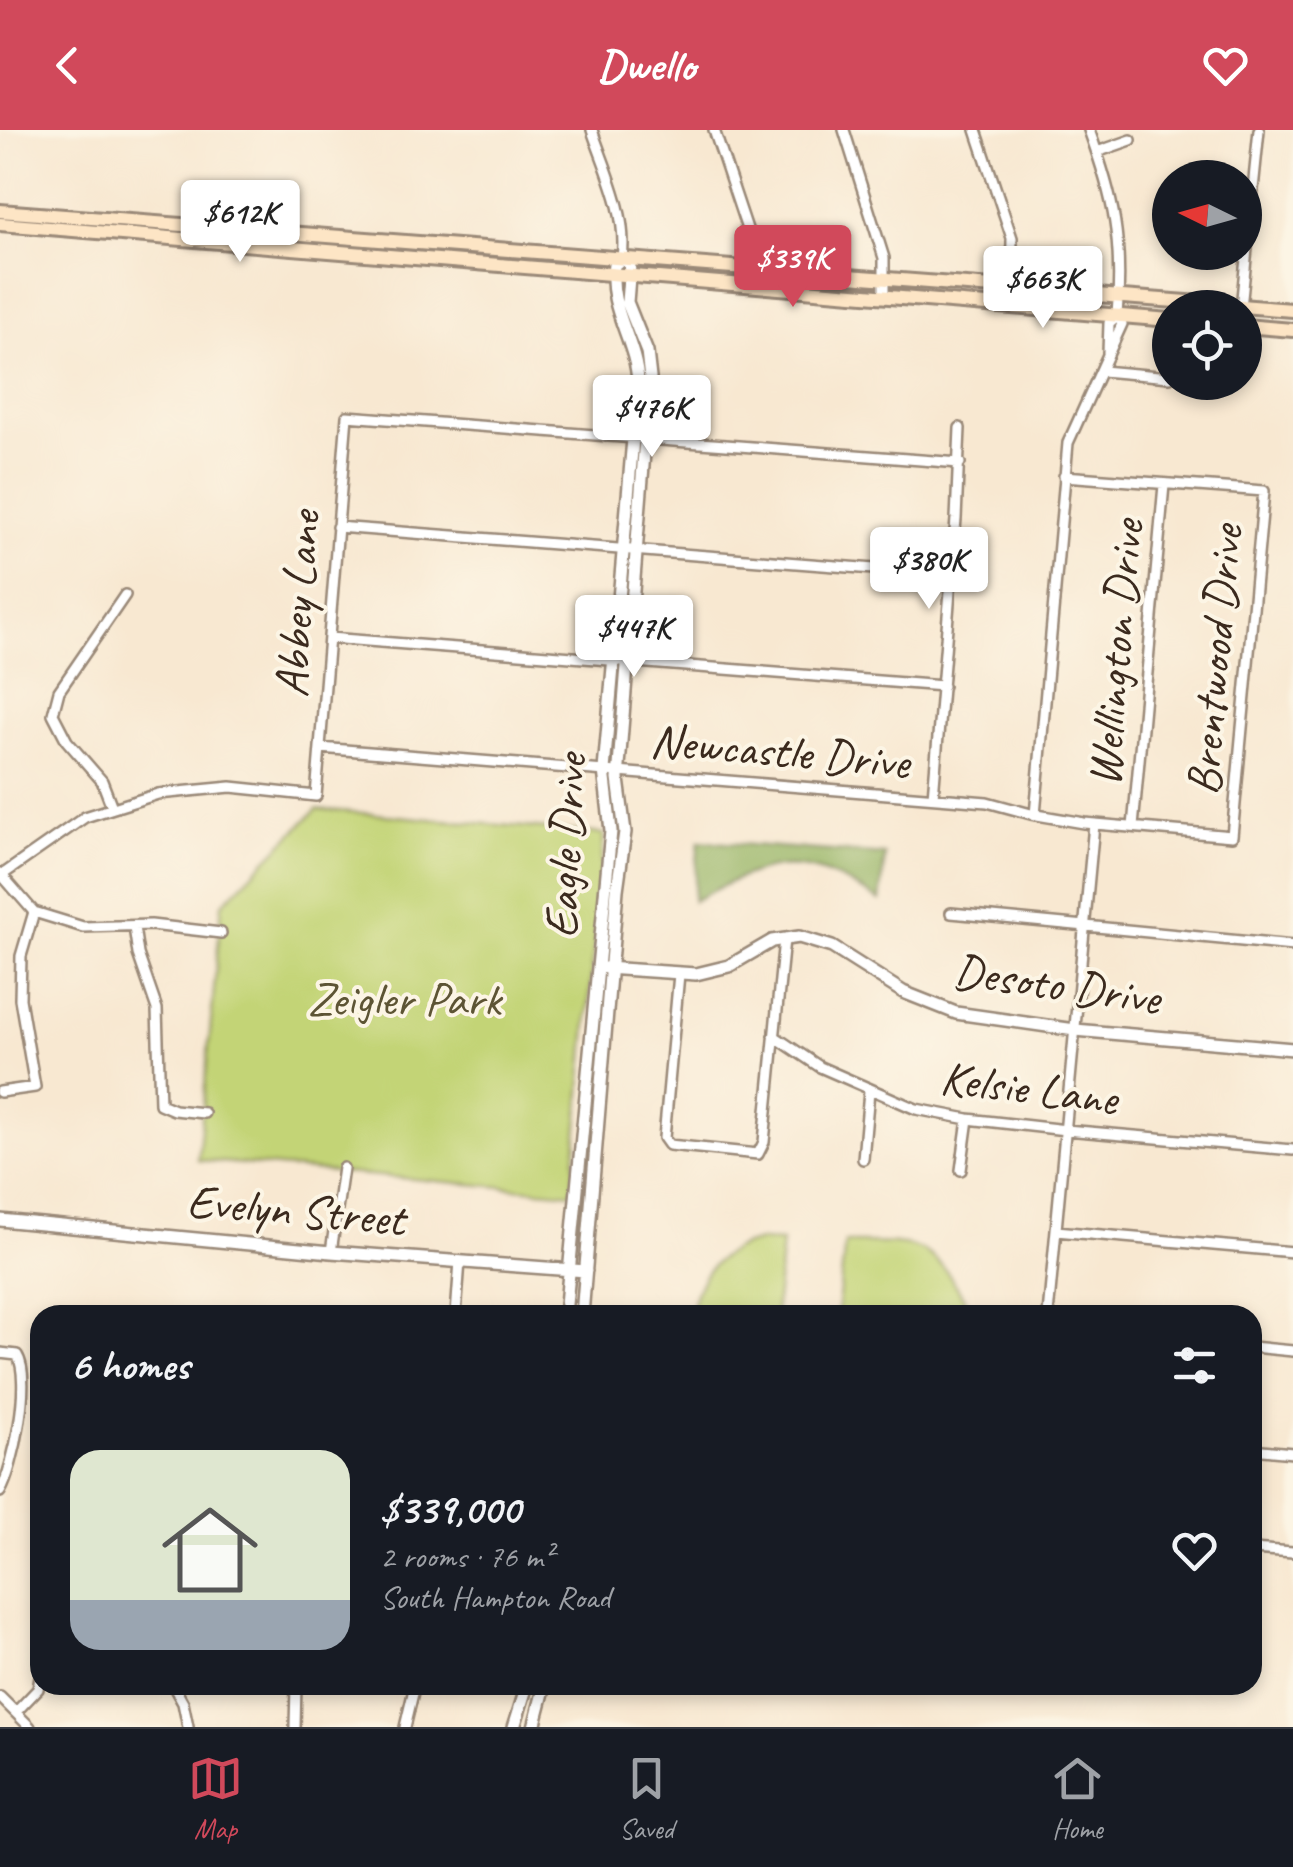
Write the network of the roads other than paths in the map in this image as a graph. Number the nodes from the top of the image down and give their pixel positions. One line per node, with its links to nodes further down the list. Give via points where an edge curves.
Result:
1 (592, 130): 13 (street, via 625,237)
2 (714, 130): 15 (street, via 748,232)
3 (844, 130): 18 (street)
4 (976, 130): 20 (street, via 1012,238)
5 (1089, 130): 8 (street)
6 (1258, 130): 21 (street)
7 (1131, 140): 8 (street)
8 (1097, 152): 23 (street, via 1114,206)
9 (0, 211): 10 (main road)
10 (10, 220): 11 (main road)
11 (288, 240): 12 (main road); 14 (main road)
12 (457, 245): 13 (main road); 14 (main road)
13 (622, 258): 15 (main road); 16 (street); 17 (street, Eagle Drive, via 630,265)
14 (456, 261): 16 (main road)
15 (751, 266): 18 (main road); 19 (street)
16 (612, 272): 17 (main road); 35 (street, Eagle Drive, via 612,300 637,366)
17 (628, 274): 19 (main road); 35 (street, Eagle Drive, via 627,302 649,364)
18 (884, 277): 20 (main road); 22 (street)
19 (750, 286): 22 (main road)
20 (1013, 287): 23 (main road); 25 (street)
21 (1243, 290)
22 (884, 296): 25 (main road)
23 (1119, 296): 24 (main road); 28 (street)
24 (1152, 299)
25 (1011, 307): 28 (main road)
26 (1262, 308): 27 (main road)
27 (1293, 310)
28 (1117, 316): 29 (main road); 32 (street, via 1122,324)
29 (1152, 319)
30 (1262, 327): 31 (main road)
31 (1293, 330)
32 (1102, 370): 33 (street); 37 (street, via 1068,443)
33 (1152, 375)
34 (960, 428): 36 (street)
35 (638, 439): 36 (street); 39 (street, Abbey Lane, via 347,416); 40 (street, Eagle Drive); 41 (street, Eagle Drive)
36 (960, 463): 42 (street)
37 (1064, 476): 38 (street); 53 (street)
38 (1164, 484): 55 (street, Wellington Drive); 57 (street, Brentwood Drive, via 1264,491)
39 (337, 527): 40 (street); 44 (street, Abbey Lane)
40 (622, 548): 41 (street); 45 (street, Eagle Drive)
41 (636, 549): 42 (street); 46 (street, Eagle Drive)
42 (951, 575): 47 (street)
43 (124, 594): 52 (street, via 59,691 53,714 67,742 102,781)
44 (329, 638): 45 (street); 48 (street, Abbey Lane)
45 (612, 660): 46 (street); 49 (street, Eagle Drive)
46 (628, 660): 47 (street); 50 (street, Eagle Drive)
47 (943, 686): 51 (street)
48 (320, 748): 49 (street, Newcastle Drive); 52 (street, Abbey Lane, via 316,796 200,788)
49 (604, 770): 50 (street, Newcastle Drive); 56 (street, Eagle Drive)
50 (618, 772): 51 (street, Newcastle Drive); 56 (street, Eagle Drive)
51 (933, 798): 53 (street, Newcastle Drive, via 1006,804)
52 (112, 807): 58 (street)
53 (1035, 814): 54 (street, Newcastle Drive)
54 (1094, 824): 55 (street, Newcastle Drive); 62 (street)
55 (1134, 827): 57 (street, Newcastle Drive)
56 (618, 832): 66 (street, Eagle Drive); 67 (street, Eagle Drive)
57 (1232, 836)
58 (1, 874): 59 (street)
59 (34, 912): 61 (street, via 82,927); 75 (street, via 21,956 20,999 35,1088)
60 (952, 914): 62 (street)
61 (134, 927): 63 (street); 76 (street, via 157,1008 160,1104)
62 (1085, 928): 65 (street); 70 (street)
63 (221, 933)
64 (784, 939): 68 (street, via 730,966); 70 (street, Desoto Drive, via 832,946 903,992 956,1013); 71 (street)
65 (1293, 946)
66 (596, 968): 67 (street); 69 (street, Eagle Drive)
67 (610, 969): 68 (street); 73 (street, Eagle Drive)
68 (680, 974): 71 (street, via 664,1128 669,1145 762,1151)
69 (593, 1001): 73 (street, via 601,1004); 83 (street, Eagle Drive)
70 (1075, 1030): 72 (street, Desoto Drive); 78 (street)
71 (774, 1036): 74 (street, Kelsie Lane)
72 (1293, 1049)
73 (601, 1078): 84 (street, Eagle Drive)
74 (869, 1091): 77 (street, Kelsie Lane); 80 (street)
75 (0, 1092)
76 (204, 1112)
77 (968, 1119): 78 (street, Kelsie Lane); 82 (street)
78 (1066, 1130): 79 (street, Kelsie Lane); 86 (street)
79 (1293, 1150)
80 (863, 1159)
81 (342, 1168): 87 (street)
82 (962, 1170)
83 (577, 1184): 84 (street); 90 (street, Eagle Drive)
84 (594, 1186): 91 (street, Eagle Drive)
85 (0, 1220): 87 (street, Evelyn Street)
86 (1056, 1230): 88 (street); 95 (street)
87 (331, 1252): 89 (street, Evelyn Street)
88 (1293, 1252)
89 (460, 1261): 90 (street, Evelyn Street); 92 (street)
90 (569, 1270): 91 (street, Evelyn Street); 93 (street, Eagle Drive)
91 (586, 1271): 94 (street, Eagle Drive)
92 (457, 1305)
93 (566, 1305)
94 (583, 1305)
95 (1049, 1305)
96 (1262, 1348): 97 (street)
97 (1293, 1351)
98 (0, 1353): 101 (street, via 17,1355 22,1367 20,1420)
99 (1262, 1450): 100 (street)
100 (1293, 1453)
101 (0, 1492)
102 (1262, 1550): 103 (street)
103 (1293, 1552)
104 (32, 1695): 111 (street)
105 (179, 1695): 113 (street)
106 (296, 1695): 114 (street)
107 (413, 1695): 115 (street)
108 (524, 1695): 116 (street)
109 (542, 1695): 117 (street)
110 (0, 1696): 111 (street)
111 (16, 1712): 112 (street)
112 (30, 1727)
113 (188, 1727)
114 (295, 1727)
115 (405, 1727)
116 (514, 1727)
117 (534, 1727)

